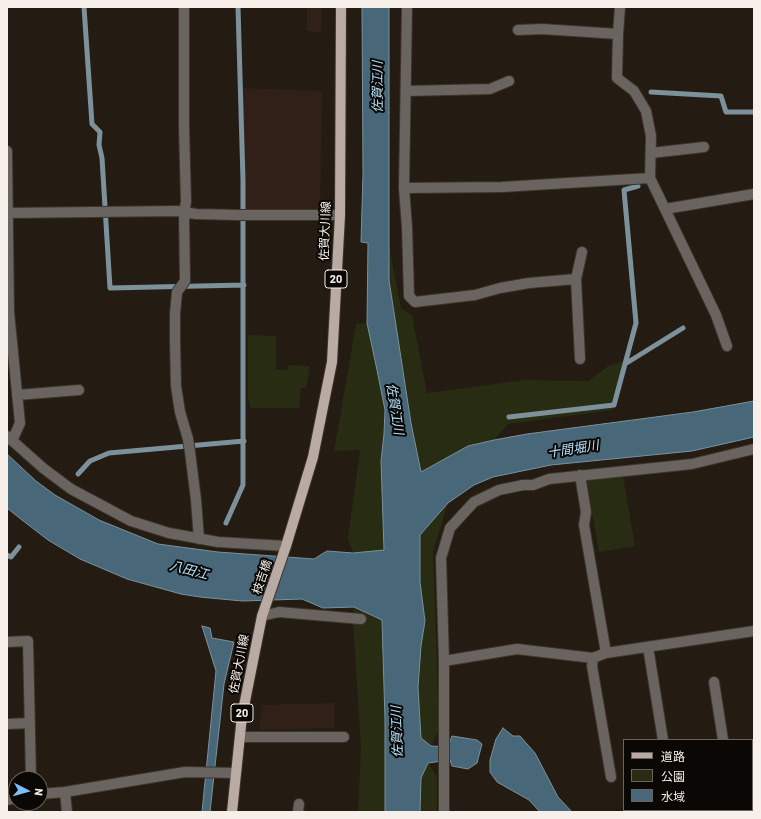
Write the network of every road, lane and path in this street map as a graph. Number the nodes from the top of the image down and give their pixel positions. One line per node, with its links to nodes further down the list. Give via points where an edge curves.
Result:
1 (184, 7): 16 (street)
2 (341, 7): 18 (main road, 佐賀大川線 / 20)
3 (407, 7): 8 (street)
4 (620, 7): 6 (street)
5 (518, 30): 6 (street)
6 (618, 34): 11 (street, via 617,78 634,91 646,111 651,136)
7 (509, 81): 8 (street, via 490,89)
8 (406, 91): 13 (street)
9 (704, 147): 11 (street)
10 (7, 151): 17 (street)
11 (651, 153): 12 (street)
12 (650, 178): 13 (street, via 502,187); 15 (street)
13 (404, 188): 20 (street, via 409,296 415,302 474,295 529,283)
14 (754, 194): 15 (street)
15 (665, 209): 22 (street, via 716,315)
16 (184, 212): 17 (street); 18 (street); 29 (street, via 185,282 177,292 175,314 176,386 190,452)
17 (8, 213): 21 (street)
18 (340, 215): 30 (main road, 佐賀大川線 / 20, via 332,362 313,457)
19 (582, 252): 20 (street)
20 (576, 279): 23 (street)
21 (8, 312): 25 (street)
22 (727, 346)
23 (580, 359)
24 (79, 390): 25 (street)
25 (17, 395): 26 (street, via 20,423)
26 (10, 438): 29 (street, via 71,489 131,521)
27 (754, 449): 28 (street, via 692,464)
28 (580, 475): 36 (street, via 586,512 584,525); 38 (street, via 549,478 533,485 499,490 474,502 450,528 440,558)
29 (199, 539): 30 (street)
30 (286, 546): 31 (main road, 枝吉橋 / 20)
31 (262, 616): 32 (street, via 279,612); 42 (main road, 佐賀大川線 / 20)
32 (361, 619)
33 (754, 631): 35 (street)
34 (7, 642): 40 (street, via 28,641)
35 (648, 647): 36 (street); 44 (street)
36 (606, 654): 37 (street)
37 (593, 658): 38 (street, via 517,649); 48 (street, via 592,666)
38 (444, 661): 53 (street)
39 (714, 682): 45 (street)
40 (30, 723): 41 (street); 46 (street)
41 (7, 724)
42 (240, 737): 43 (street); 47 (main road, 佐賀大川線 / 20)
43 (344, 737)
44 (663, 739)
45 (723, 739)
46 (31, 771)
47 (236, 773): 49 (street, via 185,772); 52 (main road, 佐賀大川線 / 20)
48 (610, 777)
49 (65, 792): 50 (street); 51 (street)
50 (48, 793)
51 (67, 812)
52 (232, 812)
53 (444, 812)

